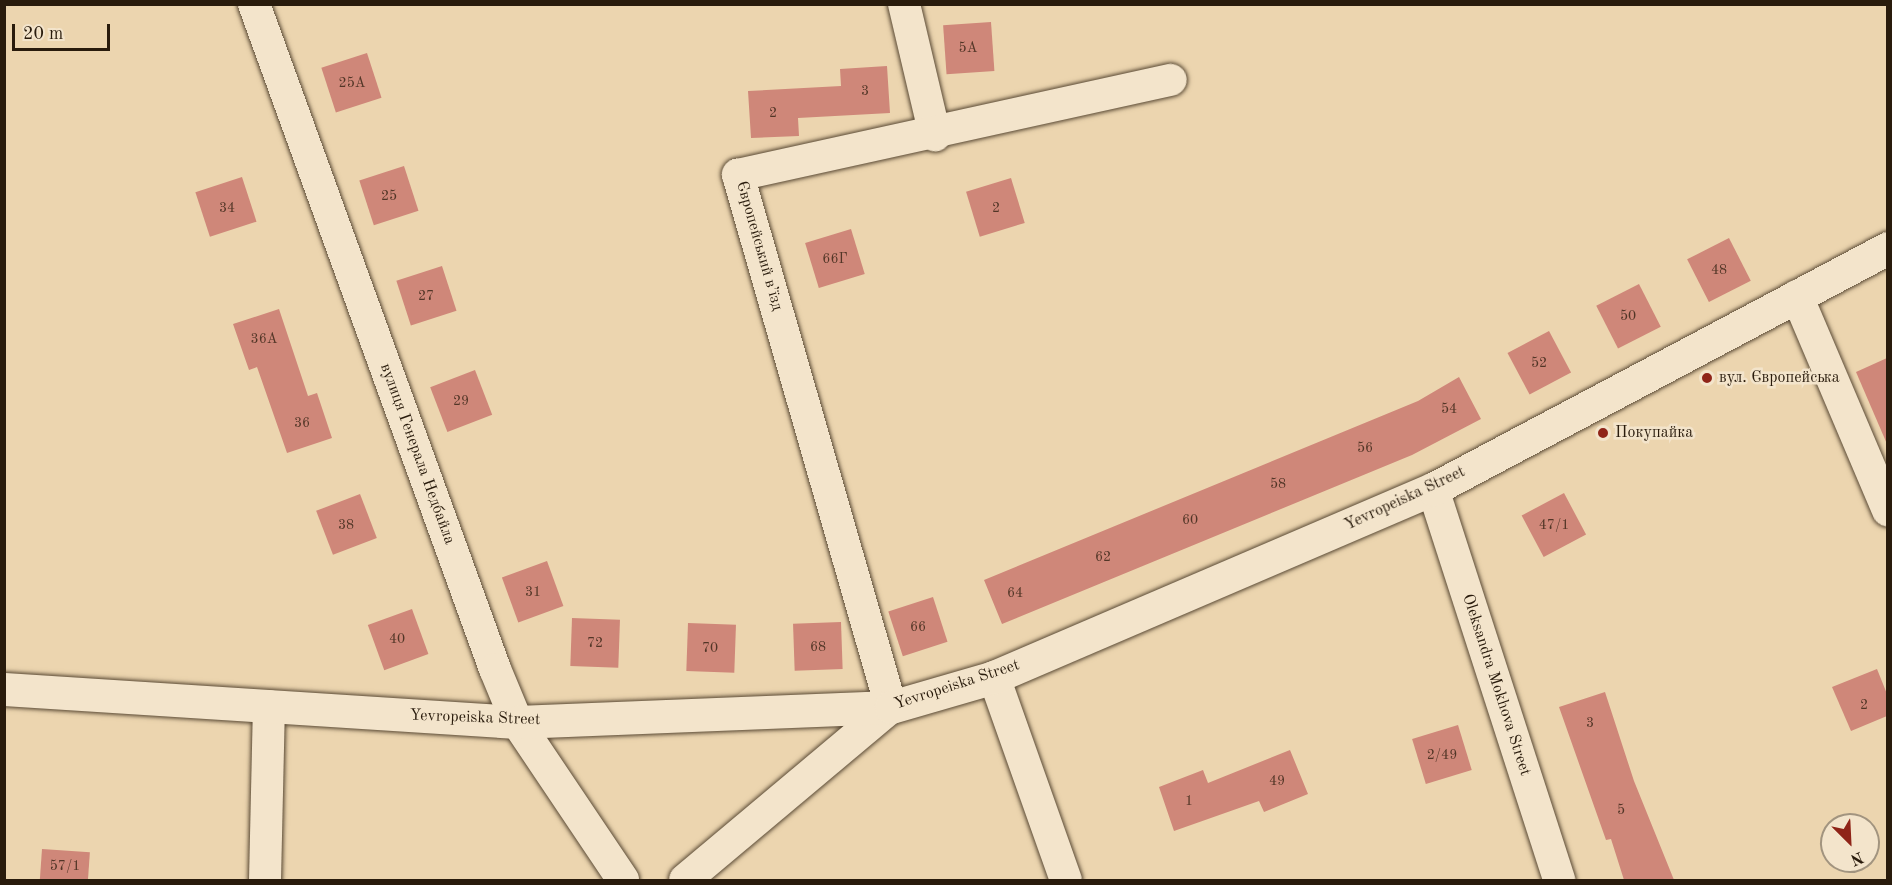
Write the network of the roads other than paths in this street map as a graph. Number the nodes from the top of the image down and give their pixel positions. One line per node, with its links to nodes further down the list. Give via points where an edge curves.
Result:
1 (254, 4): 13 (street, вулиця Генерала Недбайла)
2 (904, 4): 4 (street)
3 (1171, 80): 4 (street, Європейський в’їзд)
4 (935, 135): 12 (street, Європейський в’їзд, via 738,174)
5 (1887, 248): 6 (street, Yevropeiska Street)
6 (1797, 296): 7 (street, Yevropeiska Street); 8 (street)
7 (1432, 489): 9 (street, Yevropeiska Street); 18 (street, Oleksandra Mokhova Street)
8 (1887, 510)
9 (994, 677): 12 (street, Yevropeiska Street); 17 (street)
10 (4, 689): 11 (street, Yevropeiska Street)
11 (268, 706): 13 (street, Yevropeiska Street); 14 (street)
12 (891, 707): 13 (street, Yevropeiska Street); 16 (street)
13 (517, 722): 15 (street, вулиця Генерала Недбайла)
14 (265, 880)
15 (623, 880)
16 (685, 880)
17 (1066, 880)
18 (1558, 880)

